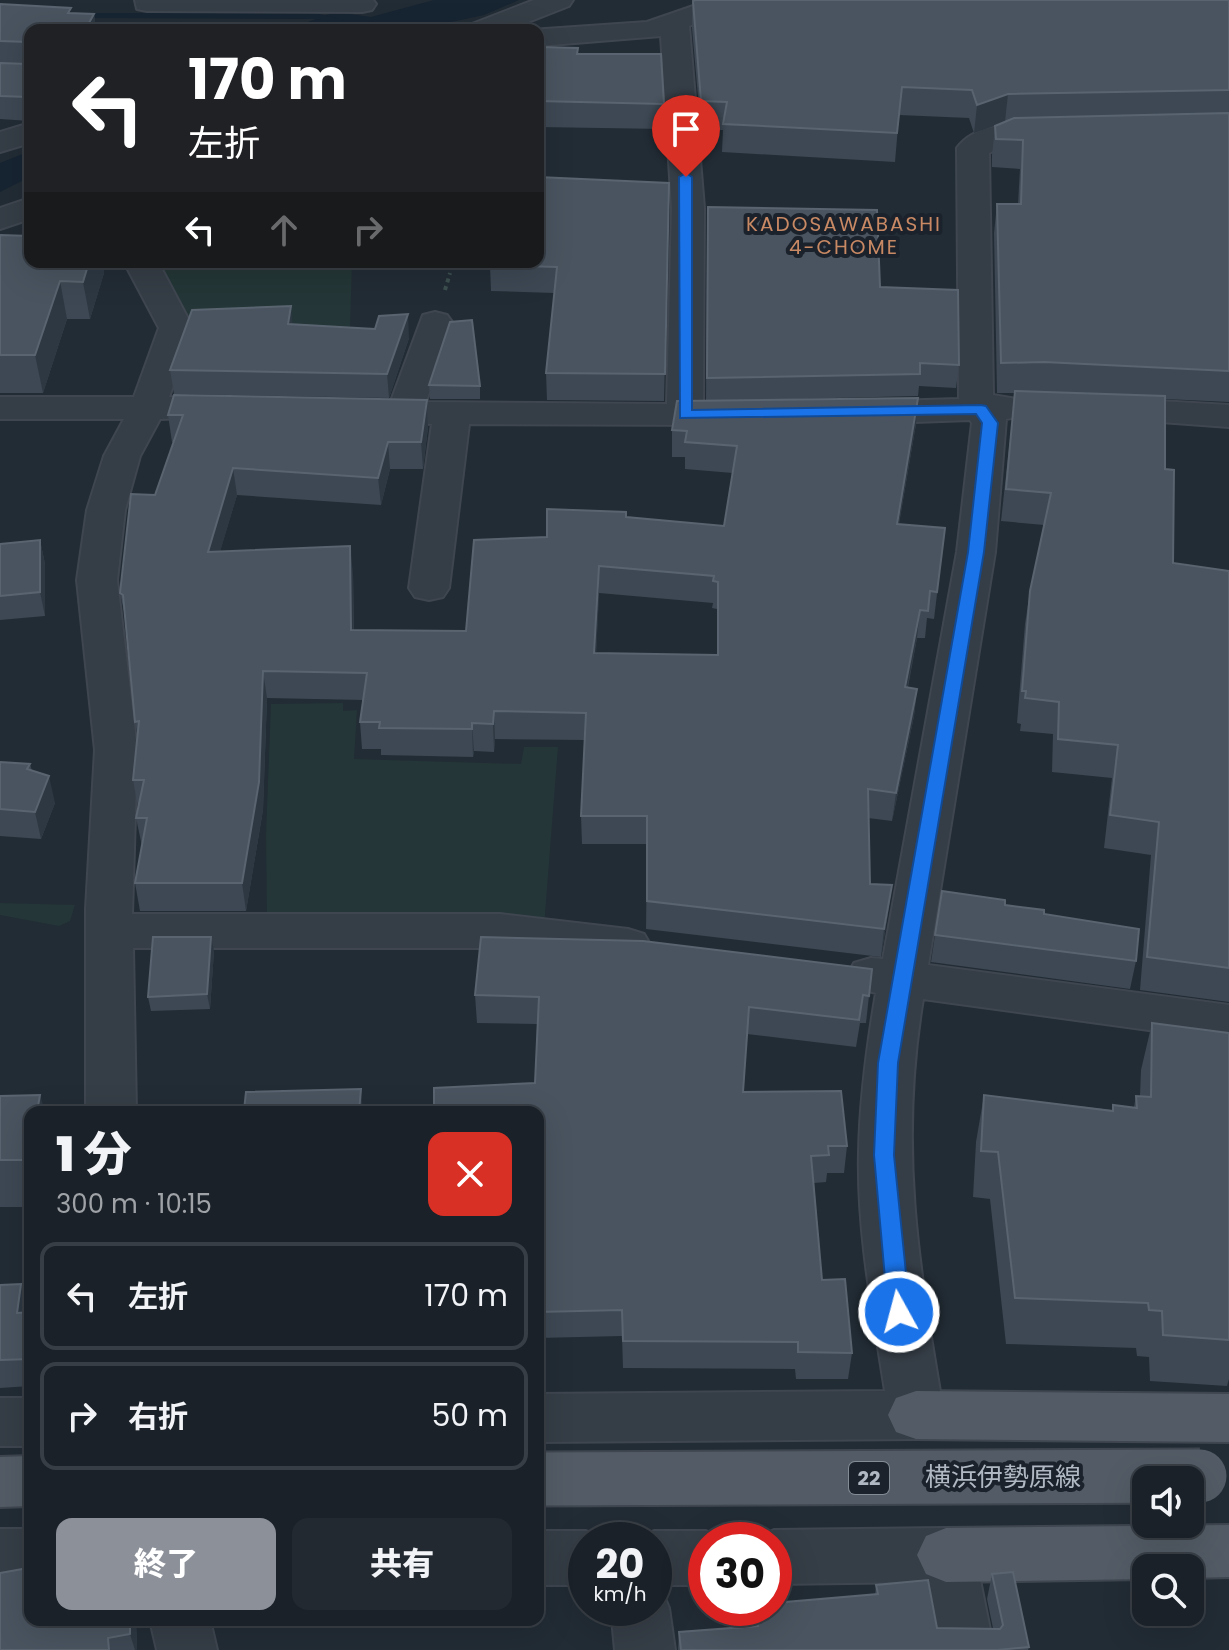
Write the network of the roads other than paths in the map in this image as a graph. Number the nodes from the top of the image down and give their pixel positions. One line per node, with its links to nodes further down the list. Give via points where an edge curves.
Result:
1 (559, 0): 8 (street)
2 (256, 2): 3 (street); 5 (street)
3 (361, 5): 7 (street)
4 (781, 9): 6 (street, via 702,12)
5 (144, 13)
6 (674, 22): 9 (street, via 651,30); 26 (street, via 688,208)
7 (317, 24)
8 (497, 24)
9 (544, 37)
10 (1094, 132): 20 (street, via 1005,134 973,148 975,395)
11 (24, 134): 12 (street)
12 (0, 143)
13 (24, 210): 14 (street)
14 (0, 219)
15 (144, 268): 17 (street, via 176,328)
16 (435, 322): 22 (street)
17 (148, 407): 18 (street); 19 (street); 29 (street, via 122,456 106,510 97,580 116,750)
18 (0, 408)
19 (269, 409)
20 (981, 409): 24 (street); 27 (street, via 1055,407); 32 (street, via 990,423 976,552)
21 (329, 410): 22 (street)
22 (405, 412): 23 (street)
23 (452, 413): 26 (street); 28 (street)
24 (828, 413)
25 (764, 414): 26 (street)
26 (685, 415)
27 (1229, 416)
28 (429, 588)
29 (109, 931): 30 (street, via 500,931); 34 (street)
30 (669, 951)
31 (823, 970): 32 (street)
32 (900, 979): 33 (street); 35 (street, via 888,1063 884,1155 892,1265)
33 (1229, 1023)
34 (111, 1106)
35 (916, 1415): 36 (street); 37 (main road)
36 (544, 1418)
37 (1229, 1418)
38 (0, 1422): 39 (street)
39 (24, 1422)
40 (1214, 1476): 41 (main road, 横浜伊勢原線 / 22, bridge)
41 (544, 1479)
42 (24, 1481): 43 (main road)
43 (0, 1482)
44 (1229, 1551): 45 (main road)
45 (946, 1555): 48 (street); 55 (street)
46 (0, 1556): 47 (street)
47 (24, 1556)
48 (792, 1557)
49 (544, 1558): 50 (street)
50 (568, 1558)
51 (181, 1626): 53 (street)
52 (642, 1626): 54 (street)
53 (187, 1650)
54 (645, 1650)
55 (964, 1650)

